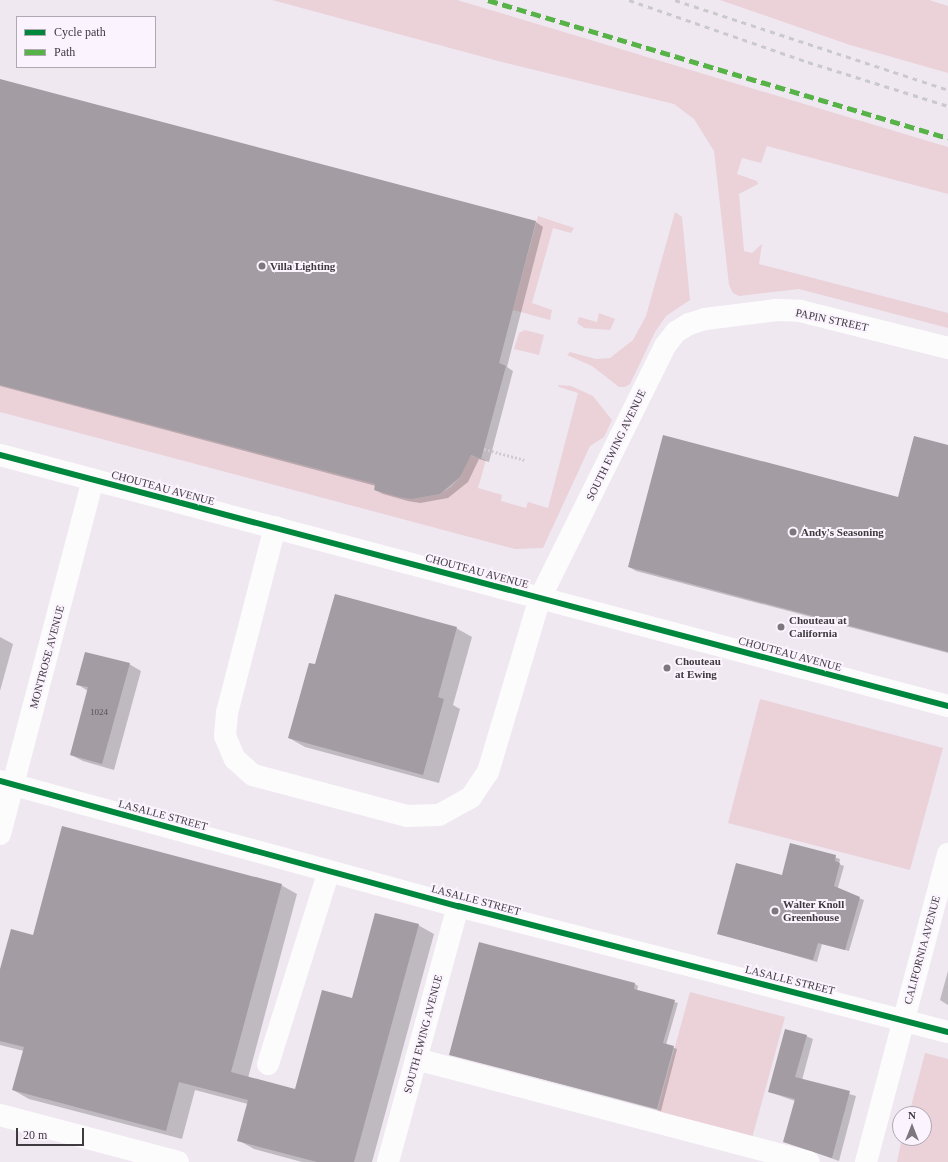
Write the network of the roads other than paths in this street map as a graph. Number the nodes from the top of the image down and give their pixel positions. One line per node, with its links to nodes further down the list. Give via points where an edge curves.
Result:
1 (715, 317): 2 (street, PAPIN STREET, via 776,310 800,311); 6 (street, SOUTH EWING AVENUE, via 689,324 676,332 665,346)
2 (948, 348)
3 (0, 455): 4 (street, CHOUTEAU AVENUE)
4 (93, 480): 5 (street, CHOUTEAU AVENUE); 8 (street, MONTROSE AVENUE)
5 (275, 527): 6 (street, CHOUTEAU AVENUE); 6 (street, SOUTH EWING AVENUE, via 227,714 225,736 235,760 260,778 407,816 439,815 471,798 488,772)
6 (540, 598): 7 (street, CHOUTEAU AVENUE)
7 (948, 706)
8 (6, 783): 9 (street, MONTROSE AVENUE); 11 (street, LASALLE STREET)
9 (0, 834)
10 (948, 854): 12 (street, CALIFORNIA AVENUE)
11 (329, 871): 13 (street, LASALLE STREET); 17 (street)
12 (945, 877): 14 (street, CALIFORNIA AVENUE)
13 (458, 906): 14 (street, LASALLE STREET); 16 (street, SOUTH EWING AVENUE)
14 (904, 1019): 15 (street, LASALLE STREET); 22 (street, CALIFORNIA AVENUE)
15 (948, 1032)
16 (416, 1059): 20 (street, SOUTH EWING AVENUE); 21 (street)
17 (268, 1064)
18 (0, 1115): 19 (street)
19 (178, 1162)
20 (388, 1162)
21 (809, 1162)
22 (866, 1162)

